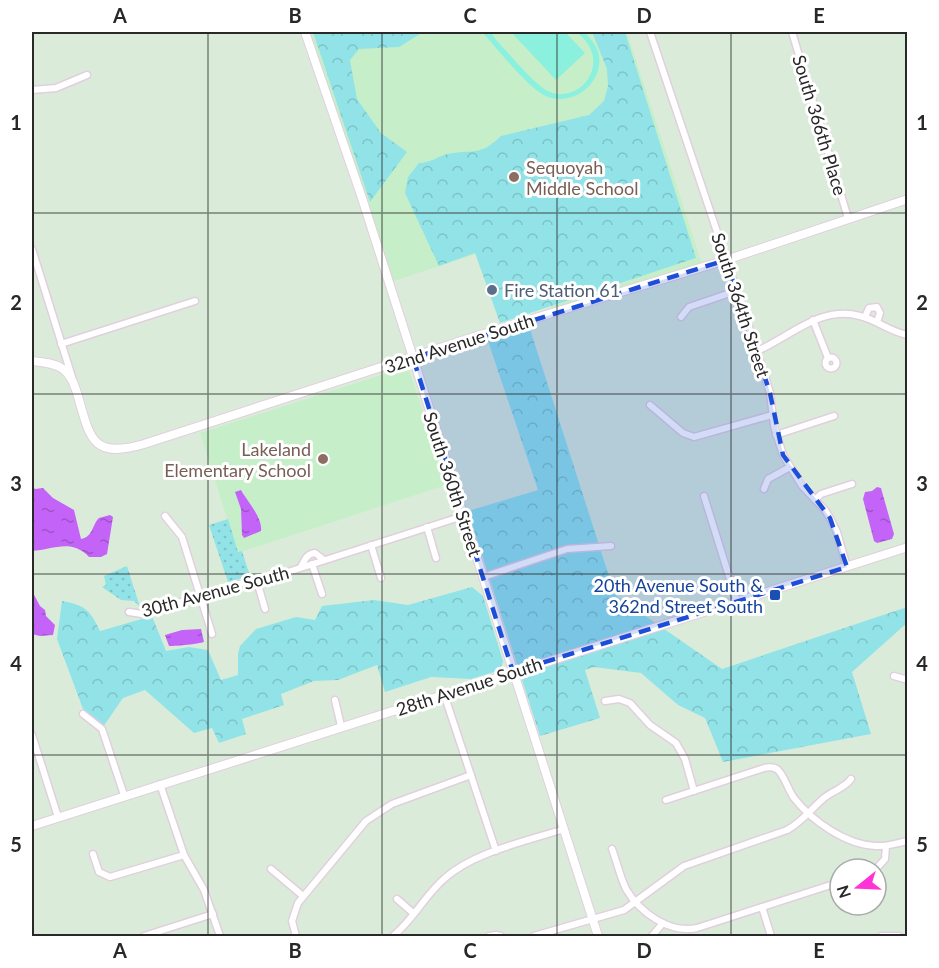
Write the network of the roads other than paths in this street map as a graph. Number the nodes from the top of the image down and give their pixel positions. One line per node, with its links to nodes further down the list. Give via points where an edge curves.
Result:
1 (305, 32): 20 (street, South 360th Street)
2 (650, 32): 9 (street, South 364th Street)
3 (792, 32): 7 (street, South 366th Place)
4 (87, 75): 5 (street, via 56,88)
5 (32, 90)
6 (908, 199): 7 (street, 32nd Avenue South)
7 (848, 218): 9 (street, 32nd Avenue South)
8 (32, 249): 17 (street)
9 (726, 260): 10 (street, South 364th Street); 20 (street, 32nd Avenue South)
10 (736, 291): 12 (street, via 688,307); 18 (street, South 364th Street)
11 (195, 301): 17 (street)
12 (681, 317)
13 (865, 317): 14 (street, via 839,314); 15 (street); 15 (street, via 869,308 877,307)
14 (813, 320): 18 (street); 19 (street)
15 (877, 322): 16 (street)
16 (908, 335)
17 (61, 344): 22 (street)
18 (757, 351): 24 (street, South 364th Street, via 770,393)
19 (828, 357)
20 (413, 358): 22 (street, 32nd Avenue South, via 144,444 113,449 102,447 91,437); 33 (street, South 360th Street)
21 (32, 361): 22 (street, via 61,368)
22 (73, 382)
23 (650, 405): 24 (street, via 683,433 694,437)
24 (772, 415): 26 (street, South 364th Street)
25 (834, 416): 26 (street)
26 (776, 435): 27 (street, South 364th Street)
27 (790, 467): 29 (street, via 768,479); 31 (street, South 364th Street)
28 (852, 484): 31 (street, via 821,494)
29 (764, 489)
30 (704, 496): 48 (street)
31 (815, 500): 42 (street, South 364th Street, via 834,525)
32 (165, 516): 47 (street, via 182,537)
33 (463, 516): 34 (street, 30th Avenue South); 43 (street, South 360th Street)
34 (427, 527): 35 (street, 30th Avenue South); 38 (street)
35 (371, 545): 39 (street, 30th Avenue South); 44 (street)
36 (612, 546): 43 (street, via 567,549)
37 (908, 548): 42 (street, 28th Avenue South)
38 (436, 558)
39 (324, 560): 40 (street, 30th Avenue South); 41 (street, 30th Avenue South, via 311,553)
40 (312, 564): 41 (street, 30th Avenue South); 46 (street)
41 (301, 567): 45 (street, 30th Avenue South)
42 (847, 567): 48 (street, 28th Avenue South)
43 (483, 577): 52 (street, South 360th Street)
44 (381, 578)
45 (257, 581): 47 (street, 30th Avenue South); 49 (street)
46 (322, 594)
47 (201, 596): 50 (street, 30th Avenue South, via 142,614); 51 (street)
48 (737, 602): 52 (street, 28th Avenue South)
49 (265, 609)
50 (129, 612)
51 (212, 634)
52 (513, 672): 55 (street, 28th Avenue South); 70 (street, South 360th Street)
53 (894, 676): 54 (street)
54 (908, 680)
55 (444, 694): 59 (street, 28th Avenue South); 61 (street)
56 (335, 700): 59 (street)
57 (605, 701): 64 (street, via 628,702 650,725 676,743)
58 (83, 714): 65 (street, via 104,732)
59 (341, 726): 63 (street, 28th Avenue South)
60 (32, 735): 68 (street)
61 (471, 775): 74 (street); 80 (street, via 392,804 366,820)
62 (851, 779): 67 (street)
63 (160, 784): 65 (street, 28th Avenue South); 76 (street)
64 (694, 791): 66 (street); 67 (street, via 766,768 777,769 792,795)
65 (124, 795): 68 (street, 28th Avenue South)
66 (666, 800)
67 (809, 813): 72 (street, via 847,838 864,845); 82 (street, via 784,831 684,866)
68 (58, 817): 69 (street, 28th Avenue South)
69 (32, 826)
70 (564, 829): 74 (street); 86 (street, South 360th Street)
71 (908, 841): 72 (street)
72 (886, 846): 77 (street)
73 (612, 849): 82 (street, via 625,886)
74 (496, 851): 84 (street, via 447,876)
75 (93, 854): 76 (street, via 99,872 110,877)
76 (184, 855): 85 (street, via 200,880)
77 (885, 857)
78 (271, 869): 80 (street)
79 (828, 886): 83 (street)
80 (303, 896): 90 (street, via 295,909 292,926)
81 (397, 899): 84 (street)
82 (637, 903): 86 (street); 87 (street)
83 (762, 907): 87 (street, via 690,929); 97 (street)
84 (414, 913): 91 (street)
85 (213, 914): 88 (street); 89 (street)
86 (593, 921): 94 (street); 95 (street, South 360th Street)
87 (663, 923): 96 (street)
88 (144, 936)
89 (220, 936)
90 (296, 936)
91 (393, 936)
92 (489, 936): 93 (street)
93 (501, 936)
94 (534, 936)
95 (598, 936)
96 (652, 936)
97 (771, 936)
98 (881, 936): 99 (street)
99 (899, 936)

